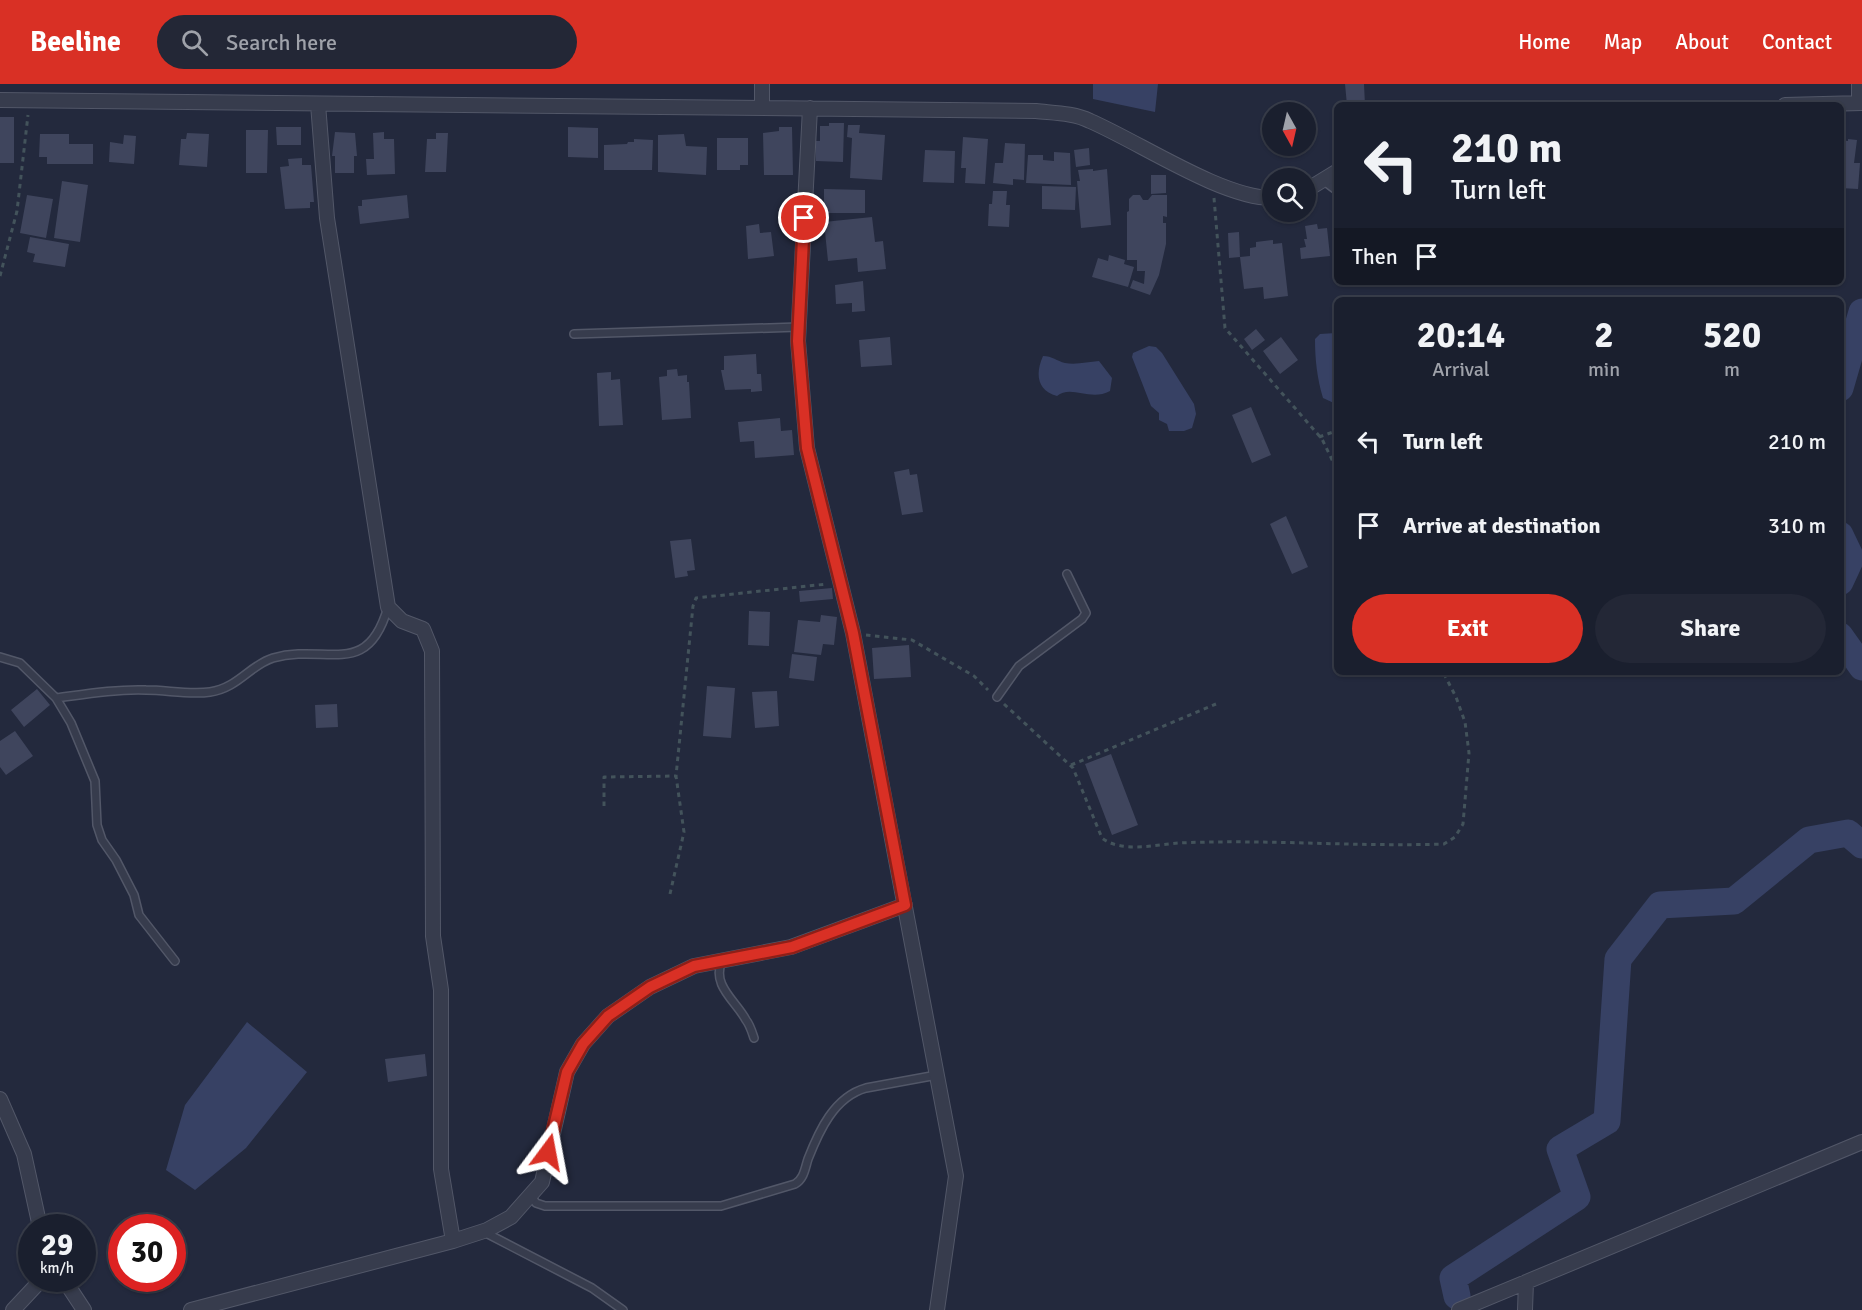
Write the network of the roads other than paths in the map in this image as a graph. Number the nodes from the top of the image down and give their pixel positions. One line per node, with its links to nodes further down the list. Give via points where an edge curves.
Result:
1 (762, 84): 7 (street)
2 (1859, 84): 5 (street)
3 (0, 100): 6 (street)
4 (1844, 103): 5 (street)
5 (1861, 103)
6 (318, 104): 7 (street); 17 (street, via 327,218)
7 (762, 107): 8 (street)
8 (810, 108): 13 (street, via 1036,111 1074,116 1088,119 1213,181); 14 (street)
9 (1334, 174): 10 (street)
10 (1324, 181): 11 (street); 12 (lane)
11 (1316, 185)
12 (1334, 188)
13 (1262, 197)
14 (799, 327): 15 (lane); 21 (street, via 807,448 853,633)
15 (574, 334)
16 (1067, 574): 19 (lane, via 1086,613 1019,666)
17 (388, 606): 20 (lane, via 379,631 366,649 271,659 229,688 192,693 103,691); 31 (street, via 402,621 423,629 432,651 433,936 441,990 440,1158)
18 (0, 657): 20 (lane, via 20,663)
19 (997, 697)
20 (56, 698): 23 (lane, via 91,767 102,840 134,895 139,915)
21 (905, 905): 22 (street, via 792,947); 25 (street)
22 (725, 958): 24 (lane, via 718,971 720,982 746,1019); 28 (street, via 694,966 650,987 608,1016 583,1044 567,1072 542,1182)
23 (176, 961)
24 (754, 1038)
25 (937, 1075): 28 (lane, via 866,1088 844,1098 835,1106 802,1178 795,1184 720,1206 545,1206); 39 (street, via 956,1176)
26 (0, 1099): 29 (street, via 24,1154)
27 (1862, 1142): 32 (street)
28 (531, 1196): 30 (street, via 511,1216)
29 (37, 1214)
30 (482, 1231): 31 (street); 38 (lane, via 592,1288)
31 (453, 1241): 37 (street)
32 (1526, 1282): 40 (street); 41 (street)
33 (30, 1292): 35 (street)
34 (72, 1292): 36 (street)
35 (13, 1310)
36 (84, 1310)
37 (191, 1310)
38 (622, 1310)
39 (936, 1310)
40 (1459, 1310)
41 (1525, 1310)

